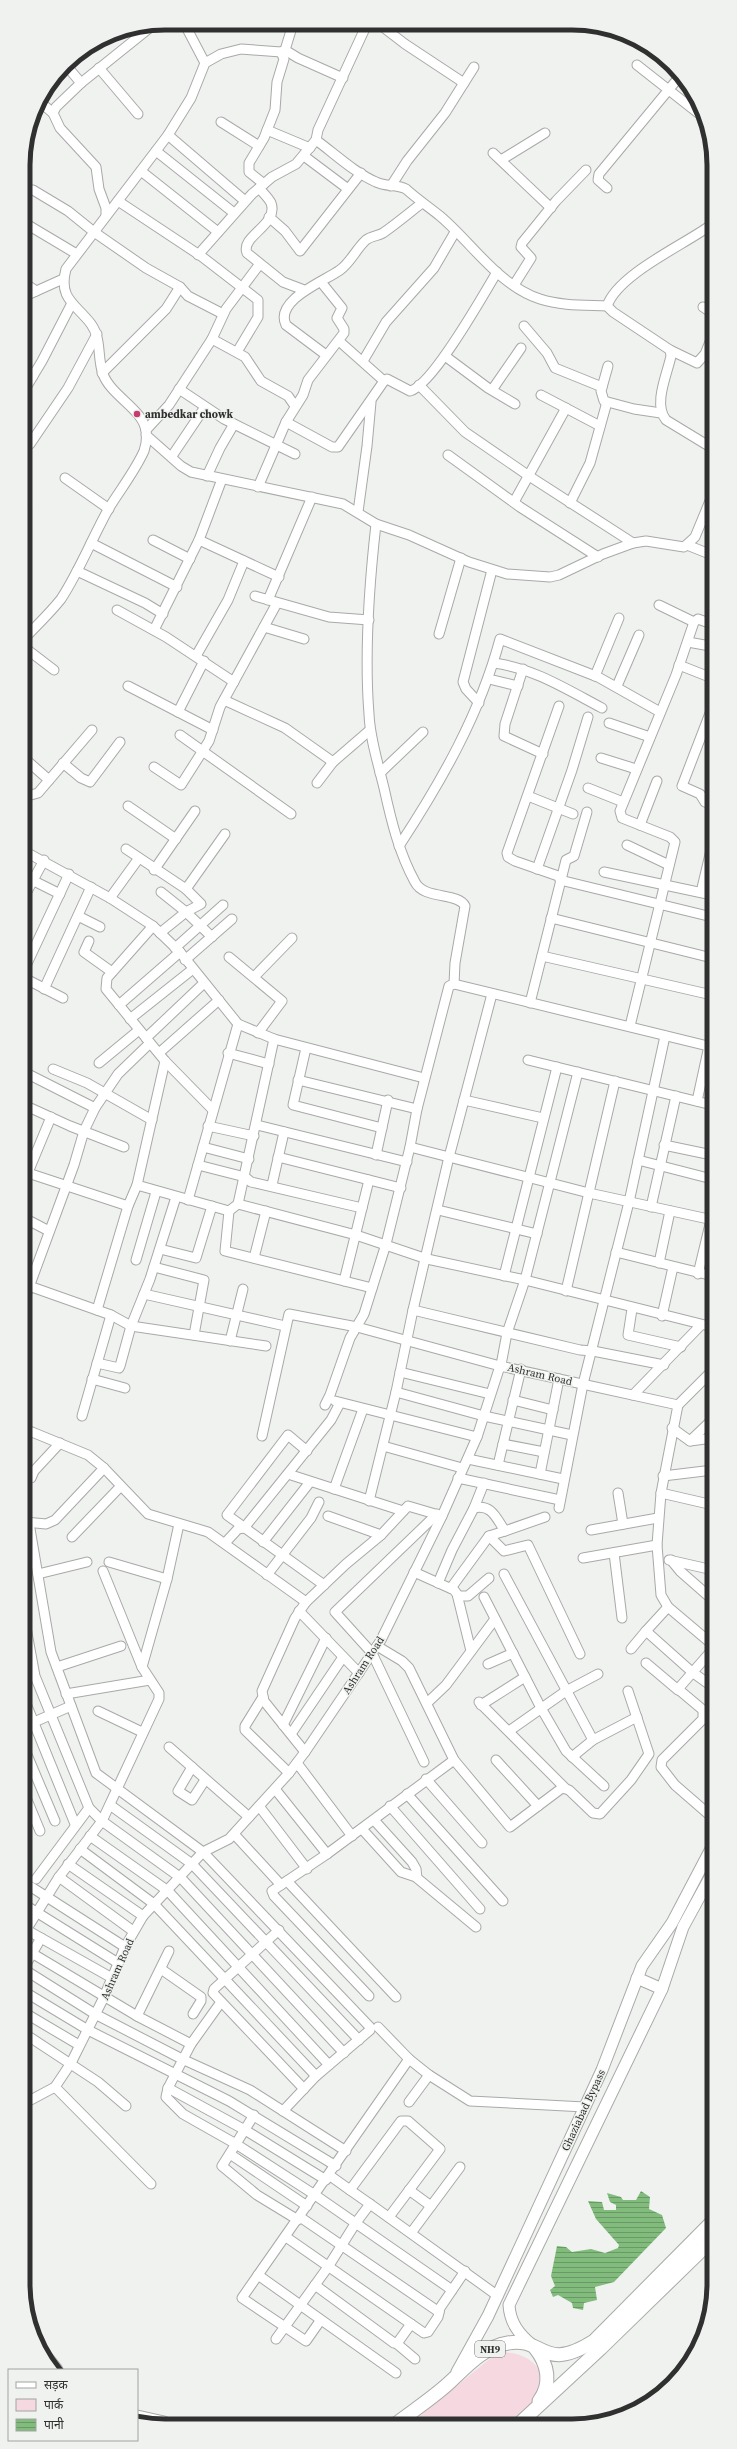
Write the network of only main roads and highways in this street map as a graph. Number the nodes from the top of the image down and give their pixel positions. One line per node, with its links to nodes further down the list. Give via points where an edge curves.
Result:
1 (707, 1856): 3 (main road, Ghaziabad Bypass, via 672,1923 642,1966)
2 (707, 1883): 4 (main road, Ghaziabad Bypass, via 683,1927)
3 (637, 1978): 4 (main road); 8 (main road, Ghaziabad Bypass, via 602,2070 498,2296 474,2345)
4 (662, 1989): 7 (main road, Ghaziabad Bypass, via 509,2305 509,2314 516,2329)
5 (707, 2227): 7 (highway, via 594,2341 576,2352 558,2356)
6 (707, 2245): 11 (highway)
7 (535, 2348): 8 (highway, NH9, via 509,2342 496,2346 484,2352); 10 (highway, via 546,2364 547,2386 542,2398)
8 (454, 2377): 9 (highway, NH9)
9 (402, 2419)
10 (525, 2419)
11 (525, 2419)

